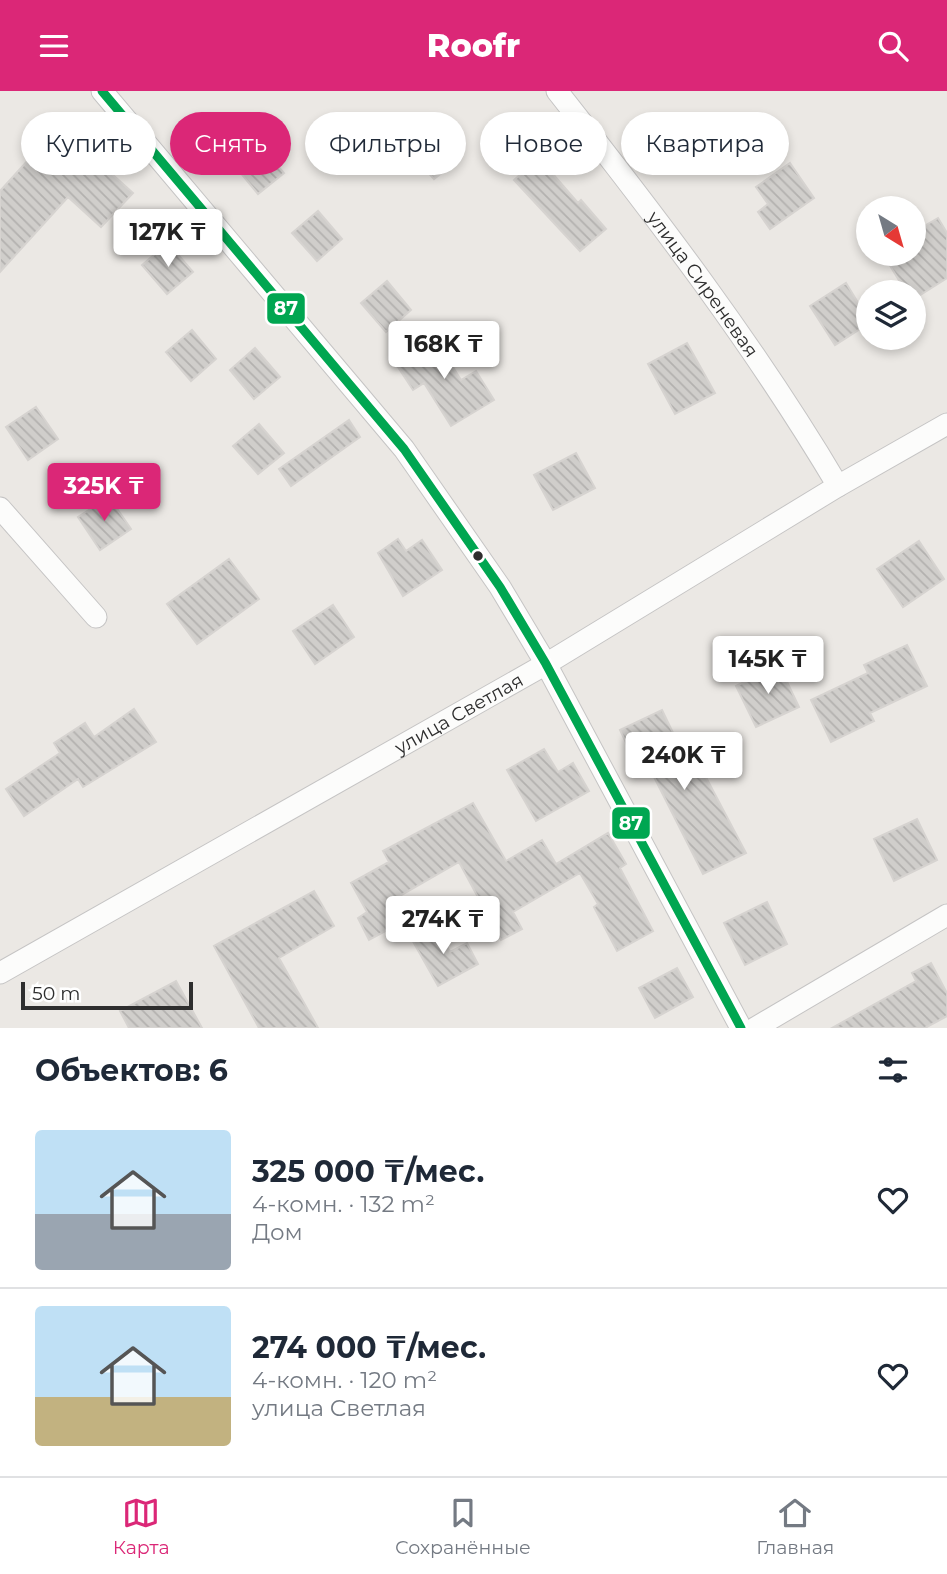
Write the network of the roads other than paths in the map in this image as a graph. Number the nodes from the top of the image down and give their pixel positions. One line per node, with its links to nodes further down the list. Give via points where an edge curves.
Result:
1 (102, 91): 7 (street, via 404,449 500,587)
2 (557, 91): 4 (street, улица Сиреневая, via 683,251 794,412)
3 (947, 424): 4 (street, улица Светлая)
4 (838, 486): 7 (street, улица Светлая)
5 (0, 508): 6 (street)
6 (96, 617)
7 (546, 664): 9 (street, улица Светлая); 10 (street)
8 (947, 915): 11 (street)
9 (0, 973)
10 (741, 1028)
11 (755, 1028)

